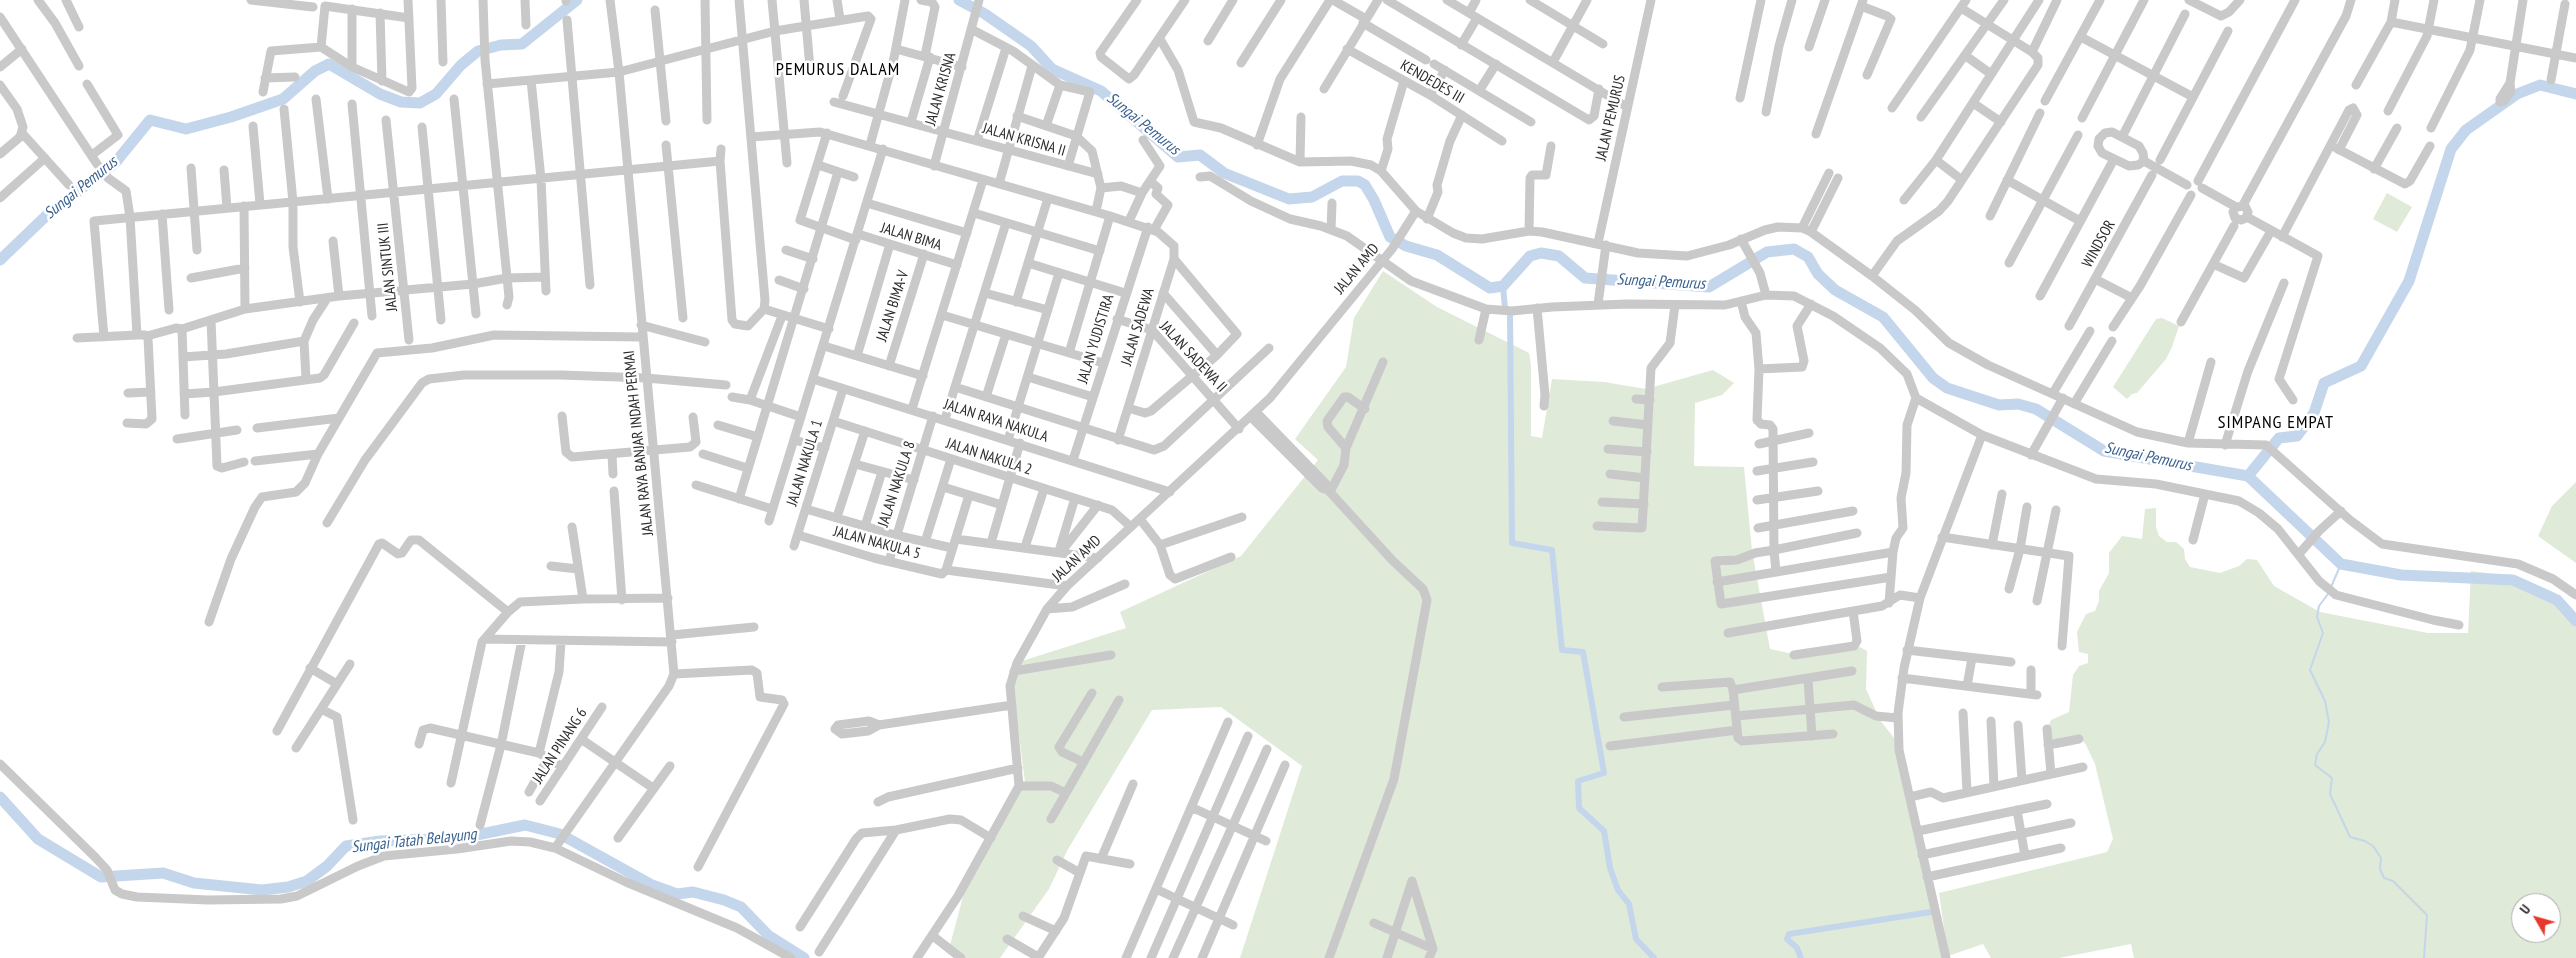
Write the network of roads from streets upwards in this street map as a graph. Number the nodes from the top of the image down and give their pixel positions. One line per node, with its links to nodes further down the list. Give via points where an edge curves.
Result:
1 (66, 0): 67 (street)
2 (251, 0): 45 (street)
3 (408, 0): 56 (street)
4 (441, 0): 93 (street)
5 (483, 0): 118 (street)
6 (525, 0): 62 (street)
7 (610, 0): 105 (street, JALAN RAYA BANJAR INDAH PERMAI)
8 (705, 0): 84 (street)
9 (739, 0): 74 (street)
10 (772, 0): 69 (street)
11 (804, 0): 64 (street)
12 (837, 0): 58 (street)
13 (905, 0): 85 (street)
14 (921, 0): 89 (street, via 932,2 935,7)
15 (979, 0): 63 (street, JALAN KRISNA)
16 (1137, 0): 72 (street, via 1100,53 1101,57 1130,79)
17 (1185, 0): 72 (street)
18 (1234, 0): 75 (street)
19 (1281, 0): 96 (street)
20 (1332, 0): 60 (street); 172 (street, via 1280,79)
21 (1378, 0): 60 (street)
22 (1387, 0): 78 (street)
23 (1447, 0): 53 (street)
24 (1476, 0): 53 (street)
25 (1530, 0): 65 (street)
26 (1587, 0): 65 (street)
27 (1651, 0): 136 (street, JALAN PEMURUS)
28 (1760, 0): 129 (street)
29 (1792, 0): 140 (street)
30 (1825, 0): 81 (street)
31 (2004, 0): 66 (street)
32 (2039, 0): 76 (street)
33 (2057, 0): 87 (street)
34 (2100, 0): 71 (street)
35 (2144, 0): 91 (street)
36 (2188, 0): 37 (street, via 2221,16)
37 (2240, 0)
38 (2295, 0): 215 (street)
39 (2351, 0): 230 (street, via 2346,16)
40 (2395, 0): 61 (street)
41 (2434, 0): 68 (street)
42 (2480, 0): 73 (street)
43 (2523, 0): 79 (street)
44 (40, 1): 98 (street)
45 (292, 2): 50 (street)
46 (1862, 3): 107 (street, via 1890,19); 163 (street)
47 (1963, 4): 66 (street); 137 (street)
48 (2565, 4): 88 (street)
49 (349, 6): 52 (street); 80 (street, via 325,6); 101 (street)
50 (313, 8)
51 (655, 10): 94 (street)
52 (380, 13): 56 (street); 114 (street)
53 (1469, 13): 57 (street)
54 (2185, 14): 110 (street)
55 (0, 17): 83 (street)
56 (408, 18): 114 (street, via 412,88 406,92)
57 (1477, 18): 78 (street); 95 (street)
58 (840, 19): 64 (street); 127 (street, via 867,16 870,19)
59 (567, 20): 108 (street)
60 (1364, 21): 86 (street); 104 (street)
61 (2390, 22): 68 (street); 121 (street)
62 (526, 25)
63 (972, 25): 82 (street); 102 (street, JALAN KRISNA)
64 (807, 26): 69 (street); 103 (street)
65 (1573, 26): 77 (street); 95 (street)
66 (1986, 26): 76 (street); 90 (street)
67 (79, 27)
68 (2429, 30): 73 (street); 139 (street)
69 (776, 31): 74 (street); 161 (street)
70 (2228, 31): 128 (street)
71 (2081, 37): 91 (street); 132 (street)
72 (1160, 38): 172 (street, via 1178,70 1194,122 1221,128)
73 (2472, 38): 79 (street); 158 (street, via 2467,57)
74 (741, 39): 84 (street); 166 (street)
75 (1208, 41)
76 (2012, 42): 87 (street); 106 (street)
77 (1603, 44)
78 (1461, 45): 97 (street)
79 (2515, 46): 88 (street); 116 (street)
80 (321, 47): 101 (street); 111 (street, via 271,51)
81 (1809, 47)
82 (1006, 48): 99 (street); 169 (street)
83 (22, 49): 100 (street); 180 (street)
84 (707, 49): 94 (street); 149 (street)
85 (896, 49): 89 (street); 141 (street)
86 (1347, 49): 115 (street, KENDEDES III); 122 (street)
87 (2032, 52): 153 (street, via 2038,58 2038,65)
88 (2555, 54): 92 (street); 113 (street)
89 (927, 56): 102 (street); 151 (street)
90 (1966, 56): 106 (street); 146 (street)
91 (2116, 56): 110 (street); 147 (street)
92 (2576, 58)
93 (443, 62)
94 (660, 62): 105 (street); 150 (street)
95 (1553, 62): 123 (street)
96 (1241, 63)
97 (1496, 64): 123 (street, via 1589,120 1594,116); 124 (street)
98 (79, 66)
99 (1032, 66): 120 (street); 144 (street)
100 (0, 67)
101 (352, 67): 114 (street)
102 (962, 67): 159 (street, JALAN KRISNA)
103 (810, 68)
104 (1444, 70): 124 (street); 126 (street)
105 (618, 72): 108 (street); 196 (street, JALAN RAYA BANJAR INDAH PERMAI)
106 (1991, 74): 134 (street)
107 (1868, 75)
108 (574, 76): 112 (street); 199 (street)
109 (294, 77): 111 (street)
110 (2154, 77): 128 (street); 167 (street)
111 (266, 78): 125 (street)
112 (532, 80): 118 (street); 204 (street)
113 (2550, 80)
114 (382, 81)
115 (1404, 81): 126 (street, KENDEDES III); 197 (street)
116 (2510, 83)
117 (87, 84): 180 (street, via 118,135)
118 (487, 84): 209 (street)
119 (0, 85): 160 (street, via 17,109 22,120)
120 (1060, 85): 155 (street); 165 (street, via 1090,94)
121 (2356, 85)
122 (1324, 89)
123 (1599, 89): 136 (street)
124 (1479, 91): 152 (street)
125 (263, 92)
126 (1430, 94): 143 (street, KENDEDES III)
127 (843, 96)
128 (2192, 97): 184 (street)
129 (1740, 98)
130 (454, 99): 212 (street)
131 (316, 100): 220 (street)
132 (2045, 101)
133 (834, 102): 141 (street, JALAN KRISNA II)
134 (1973, 103): 153 (street); 183 (street)
135 (352, 104): 218 (street)
136 (1627, 107): 259 (street, JALAN PEMURUS)
137 (1892, 108)
138 (284, 109): 223 (street)
139 (2388, 111)
140 (1766, 112)
141 (880, 114): 151 (street, JALAN KRISNA II); 173 (street)
142 (2040, 114): 207 (street)
143 (1462, 115): 170 (street, KENDEDES III); 240 (street, via 1450,141)
144 (1017, 116): 155 (street); 178 (street)
145 (1301, 117): 187 (street)
146 (1921, 117)
147 (2082, 118)
148 (386, 120): 216 (street, JALAN SINTUK III)
149 (707, 120)
150 (666, 121)
151 (911, 122): 159 (street, JALAN KRISNA II)
152 (1531, 122)
153 (2001, 122): 206 (street)
154 (252, 126): 227 (street)
155 (1046, 126): 165 (street)
156 (422, 127): 213 (street)
157 (2397, 128): 194 (street)
158 (2432, 128)
159 (943, 131): 169 (street, JALAN KRISNA II); 191 (street, JALAN KRISNA)
160 (22, 133): 179 (street); 181 (street)
161 (785, 134): 162 (street, via 814,131); 166 (street); 188 (street)
162 (827, 134): 173 (street); 190 (street)
163 (1816, 134)
164 (2078, 135): 224 (street)
165 (1076, 136): 192 (street); 200 (street, via 1094,154)
166 (751, 137): 304 (street, via 763,262)
167 (2122, 137): 182 (street, via 2109,132 2101,136 2098,143 2102,153); 186 (street, via 2142,149)
168 (1143, 140): 208 (street, via 1160,166)
169 (977, 141): 178 (street, JALAN KRISNA II)
170 (1502, 141)
171 (666, 145): 189 (street)
172 (1257, 145): 187 (street)
173 (870, 146): 177 (street)
174 (1551, 146): 249 (street, via 1546,175 1532,175 1530,178)
175 (2430, 146): 194 (street, via 2407,184)
176 (721, 149): 185 (street)
177 (883, 149): 191 (street); 225 (street)
178 (1008, 150): 192 (street, JALAN KRISNA II); 210 (street)
179 (0, 154)
180 (92, 155): 239 (street, via 108,178 126,191)
181 (45, 158): 211 (street); 219 (street)
182 (2114, 159): 186 (street, via 2134,166); 242 (street)
183 (1936, 160): 206 (street); 222 (street)
184 (2160, 160)
185 (720, 161): 189 (street); 304 (street, via 732,320 735,324 750,325)
186 (2144, 161): 215 (street, via 2187,185 2190,181)
187 (1300, 162): 197 (street, via 1357,162)
188 (787, 163)
189 (668, 165): 196 (street); 313 (street)
190 (818, 165): 198 (street); 247 (street, JALAN BIMA, via 800,220)
191 (934, 166): 205 (street)
192 (1068, 166): 200 (street, JALAN KRISNA II)
193 (191, 168): 231 (street)
194 (2374, 169): 255 (street, via 2335,148)
195 (224, 170): 229 (street)
196 (626, 171): 199 (street); 321 (street, JALAN RAYA BANJAR INDAH PERMAI)
197 (1381, 171): 233 (street)
198 (838, 172): 202 (street); 247 (street)
199 (580, 173): 204 (street); 282 (street)
200 (1098, 174): 214 (street)
201 (2152, 175): 277 (street, WINDSOR)
202 (854, 177)
203 (1200, 177): 248 (street, via 1210,176 1290,219)
204 (541, 179): 209 (street); 274 (street)
205 (983, 180): 210 (street); 234 (street)
206 (1962, 180): 273 (street, via 1939,211 1897,241)
207 (2007, 180): 224 (street); 237 (street)
208 (1150, 181): 217 (street); 245 (street, JALAN YUDISTIRA, via 1158,188 1156,194 1168,205)
209 (497, 182): 212 (street); 276 (street)
210 (998, 184): 221 (street)
211 (69, 185)
212 (464, 186): 213 (street); 281 (street)
213 (428, 188): 216 (street); 283 (street)
214 (1101, 188): 217 (street, via 1121,186); 232 (street)
215 (2198, 189): 230 (street); 294 (street)
216 (394, 191): 218 (street); 285 (street, JALAN SINTUK III)
217 (1142, 193): 241 (street)
218 (360, 196): 220 (street); 290 (street)
219 (0, 198)
220 (328, 198): 223 (street)
221 (1048, 198): 232 (street); 251 (street)
222 (1904, 200)
223 (294, 202): 227 (street); 296 (street, via 293,247)
224 (2043, 202): 242 (street); 267 (street)
225 (867, 203): 253 (street); 254 (street)
226 (1332, 203): 248 (street)
227 (260, 204): 228 (street)
228 (244, 206): 229 (street); 271 (street)
229 (227, 208): 231 (street)
230 (2237, 208): 238 (street, via 2248,210); 238 (street, via 2235,218)
231 (194, 211): 235 (street); 260 (street)
232 (1096, 211): 236 (street)
233 (1416, 211): 240 (street); 266 (street, JALAN AMD)
234 (974, 213): 243 (street); 253 (street)
235 (162, 214): 239 (street); 306 (street)
236 (1110, 216): 241 (street); 262 (street)
237 (1990, 216)
238 (2247, 217): 250 (street)
239 (130, 218): 329 (street); 331 (street, via 94,221)
240 (1428, 218): 249 (street, via 1453,233 1473,239)
241 (1130, 221): 245 (street)
242 (2080, 221): 293 (street)
243 (1006, 223): 251 (street); 287 (street)
244 (2234, 226): 269 (street)
245 (1151, 228): 265 (street, via 1174,246); 288 (street, JALAN YUDISTIRA)
246 (1802, 228): 252 (street); 252 (street, via 1834,175); 256 (street, via 1778,227)
247 (823, 229): 254 (street, JALAN BIMA); 264 (street)
248 (1331, 230): 266 (street, via 1347,236)
249 (1529, 231): 259 (street)
250 (2271, 231): 255 (street); 269 (street, via 2244,278)
251 (1038, 232): 262 (street); 268 (street)
252 (1811, 232): 273 (street)
253 (967, 233): 270 (street)
254 (857, 237): 258 (street, JALAN BIMA); 325 (street)
255 (2282, 237): 375 (street, via 2318,256 2279,379)
256 (1741, 239): 259 (street, via 1701,254 1686,256 1638,252); 291 (street)
257 (333, 241): 292 (street)
258 (890, 244): 263 (street, JALAN BIMA); 345 (street)
259 (1602, 244): 299 (street, JALAN PEMURUS)
260 (197, 250)
261 (786, 250): 264 (street)
262 (1100, 251): 279 (street)
263 (924, 254): 270 (street, JALAN BIMA); 350 (street, JALAN BIMA-V)
264 (813, 259): 284 (street)
265 (1174, 259): 289 (street, JALAN SADEWA); 344 (street, via 1237,334)
266 (1382, 260): 305 (street, via 1416,283); 383 (street, JALAN AMD, via 1297,368)
267 (2009, 263)
268 (1028, 264): 272 (street); 297 (street)
269 (2213, 264): 318 (street)
270 (957, 265): 310 (street)
271 (245, 268): 275 (street); 307 (street)
272 (1059, 273): 279 (street); 308 (street)
273 (1872, 276): 364 (street, via 1949,343 1980,361)
274 (545, 277): 276 (street); 286 (street)
275 (191, 278)
276 (507, 278): 281 (street); 301 (street)
277 (2095, 279): 294 (street); 322 (street, WINDSOR)
278 (779, 280): 284 (street)
279 (1091, 282): 288 (street); 342 (street)
280 (2284, 283): 413 (street, via 2248,371)
281 (473, 284): 283 (street); 309 (street)
282 (590, 285)
283 (438, 287): 285 (street); 317 (street)
284 (804, 289): 314 (street)
285 (406, 290): 290 (street); 334 (street, JALAN SINTUK III)
286 (546, 292)
287 (986, 293): 297 (street); 320 (street)
288 (1126, 293): 315 (street, JALAN YUDISTIRA)
289 (1163, 293): 326 (street, JALAN SADEWA); 344 (street)
290 (370, 294): 292 (street); 311 (street)
291 (1766, 295): 298 (street); 300 (street, via 1787,294)
292 (339, 296): 295 (street)
293 (2040, 296)
294 (2132, 298): 323 (street)
295 (326, 300): 296 (street); 336 (street)
296 (300, 302): 307 (street)
297 (1016, 302): 308 (street)
298 (1741, 302): 302 (street); 351 (street, via 1756,333)
299 (1598, 304): 302 (street); 303 (street)
300 (1811, 304): 351 (street, via 1797,326 1804,361 1802,367); 369 (street, via 1888,355 1911,380)
301 (507, 305)
302 (1676, 305): 374 (street, via 1670,342 1651,368)
303 (1537, 308): 305 (street); 378 (street)
304 (764, 309): 312 (street)
305 (1486, 309): 335 (street)
306 (169, 310)
307 (245, 310): 316 (street)
308 (1048, 310): 339 (street)
309 (476, 314)
310 (942, 315): 320 (street); 352 (street)
311 (372, 316)
312 (782, 316): 314 (street); 373 (street)
313 (683, 318)
314 (794, 319): 325 (street); 377 (street)
315 (1117, 319): 326 (street, JALAN SADEWA II); 349 (street, JALAN YUDISTIRA)
316 (212, 320): 324 (street); 343 (street)
317 (441, 320)
318 (2181, 322)
319 (354, 323): 356 (street, via 324,375)
320 (975, 324): 328 (street); 359 (street)
321 (641, 325): 332 (street, JALAN RAYA BANJAR INDAH PERMAI); 338 (street)
322 (2069, 326)
323 (2114, 328)
324 (182, 329): 330 (street); 346 (street)
325 (829, 329): 340 (street)
326 (1152, 330): 353 (street, JALAN SADEWA II); 380 (street, JALAN SADEWA)
327 (2090, 331): 364 (street)
328 (1006, 334): 339 (street); 366 (street)
329 (137, 335): 330 (street); 331 (street)
330 (147, 336): 361 (street)
331 (104, 337): 333 (street)
332 (642, 337): 354 (street, JALAN RAYA BANJAR INDAH PERMAI); 389 (street, via 494,335 432,348 381,351 371,360)
333 (77, 338)
334 (410, 340)
335 (1479, 340)
336 (304, 341): 343 (street); 356 (street)
337 (2112, 341): 376 (street)
338 (705, 342)
339 (1039, 344): 342 (street); 355 (street)
340 (824, 346): 345 (street); 357 (street)
341 (1270, 348): 371 (street)
342 (1069, 353): 349 (street)
343 (212, 355): 346 (street); 362 (street)
344 (1217, 355): 353 (street)
345 (857, 356): 350 (street)
346 (183, 357): 365 (street)
347 (1384, 362): 381 (street)
348 (2211, 362): 411 (street)
349 (1103, 363): 368 (street, JALAN YUDISTIRA)
350 (889, 366): 352 (street)
351 (1759, 369): 409 (street, via 1757,420 1772,426)
352 (922, 376): 382 (street)
353 (1193, 376): 371 (street, JALAN SADEWA II); 380 (street, via 1152,412)
354 (646, 378): 358 (street); 417 (street, JALAN RAYA BANJAR INDAH PERMAI); 467 (street, via 510,375 425,381 365,460)
355 (1028, 378): 368 (street); 379 (street)
356 (306, 379): 362 (street)
357 (813, 379): 360 (street, JALAN RAYA NAKULA); 388 (street)
358 (726, 386)
359 (955, 387): 366 (street); 390 (street)
360 (842, 388): 382 (street, JALAN RAYA NAKULA); 391 (street, JALAN NAKULA 1)
361 (151, 392): 363 (street); 393 (street, via 151,421)
362 (214, 392): 365 (street); 401 (street)
363 (128, 393)
364 (2053, 393): 370 (street)
365 (184, 394): 384 (street)
366 (986, 396): 379 (street)
367 (732, 397): 373 (street)
368 (1093, 397): 397 (street, JALAN YUDISTIRA)
369 (1916, 398): 403 (street); 490 (street, via 1905,439 1906,473 1901,498 1903,528 1896,538)
370 (2063, 398): 376 (street); 423 (street)
371 (1213, 399): 398 (street, JALAN SADEWA II); 408 (street, via 1158,449 1149,450)
372 (1636, 399): 374 (street)
373 (750, 400): 377 (street)
374 (1650, 400): 395 (street)
375 (2293, 400)
376 (2074, 404): 411 (street, via 2138,432)
377 (767, 406): 388 (street); 404 (street)
378 (1544, 406)
379 (1018, 407): 397 (street); 407 (street)
380 (1128, 408): 408 (street, JALAN SADEWA)
381 (1365, 409): 415 (street); 415 (street, via 1344,397 1327,421 1328,427)
382 (912, 410): 386 (street, JALAN RAYA NAKULA)
383 (1253, 414): 398 (street, JALAN AMD); 443 (street, via 1326,484)
384 (185, 416)
385 (562, 416): 421 (street, via 568,456)
386 (933, 416): 390 (street, JALAN RAYA NAKULA); 418 (street, JALAN NAKULA 8)
387 (692, 417): 417 (street, via 694,444)
388 (801, 417): 406 (street)
389 (339, 418): 396 (street); 420 (street)
390 (945, 419): 407 (street, JALAN RAYA NAKULA)
391 (833, 421): 400 (street, JALAN NAKULA 2); 414 (street, JALAN NAKULA 1)
392 (1613, 422): 395 (street)
393 (127, 424)
394 (718, 425): 404 (street)
395 (1648, 425): 419 (street)
396 (257, 428)
397 (1083, 428): 408 (street); 425 (street, JALAN YUDISTIRA)
398 (1239, 428): 445 (street, JALAN AMD)
399 (237, 430): 401 (street)
400 (865, 431): 418 (street, JALAN NAKULA 2); 429 (street)
401 (215, 433): 405 (street); 426 (street, via 218,468)
402 (1809, 433): 409 (street)
403 (1982, 435): 423 (street); 477 (street)
404 (758, 437): 430 (street)
405 (177, 439)
406 (794, 440): 414 (street); 459 (street)
407 (1008, 440): 410 (street, JALAN RAYA NAKULA)
408 (1118, 440)
409 (1773, 441): 412 (street); 431 (street)
410 (1020, 443): 425 (street, JALAN RAYA NAKULA); 436 (street)
411 (2188, 443): 413 (street)
412 (1759, 444)
413 (2225, 445): 461 (street, via 2272,449)
414 (825, 448): 458 (street, JALAN NAKULA 1)
415 (1346, 448): 443 (street, via 1344,465)
416 (1608, 449): 419 (street)
417 (653, 450): 421 (street); 506 (street, JALAN RAYA BANJAR INDAH PERMAI)
418 (923, 450): 424 (street, JALAN NAKULA 2); 438 (street, JALAN NAKULA 8)
419 (1647, 452): 437 (street)
420 (318, 454): 427 (street); 515 (street, via 300,489 262,497 255,507 231,559)
421 (612, 454): 434 (street)
422 (703, 454): 430 (street)
423 (2031, 455): 447 (street, via 2096,479 2156,484)
424 (951, 459): 436 (street, JALAN NAKULA 2); 440 (street)
425 (1073, 460): 445 (street, JALAN RAYA NAKULA)
426 (244, 462)
427 (255, 462)
428 (1813, 462): 431 (street)
429 (855, 464): 433 (street); 463 (street)
430 (748, 468): 450 (street)
431 (1773, 470): 432 (street); 451 (street)
432 (1757, 471)
433 (882, 472): 438 (street); 469 (street)
434 (613, 474)
435 (1610, 474): 437 (street)
436 (1009, 478): 441 (street, JALAN NAKULA 2); 455 (street)
437 (1645, 478): 454 (street)
438 (914, 480): 476 (street, JALAN NAKULA 8)
439 (696, 485): 450 (street)
440 (943, 487): 448 (street); 480 (street)
441 (1044, 489): 449 (street, JALAN NAKULA 2); 486 (street)
442 (614, 491): 510 (street)
443 (1329, 491): 642 (street, via 1423,589 1427,605 1394,779)
444 (1818, 491): 451 (street)
445 (1170, 492): 465 (street, JALAN AMD)
446 (2002, 494): 483 (street)
447 (2205, 494): 479 (street); 492 (street, via 2228,498 2251,508 2278,529)
448 (969, 495): 455 (street); 478 (street)
449 (1075, 498): 456 (street, JALAN NAKULA 2); 489 (street)
450 (739, 499): 459 (street)
451 (1774, 499): 452 (street); 468 (street)
452 (1757, 500)
453 (1602, 502): 454 (street)
454 (1644, 504): 470 (street, via 1642,528)
455 (1002, 505): 481 (street)
456 (1098, 505): 472 (street, JALAN NAKULA 2, via 1116,513); 489 (street)
457 (2027, 507): 487 (street)
458 (806, 508): 463 (street); 475 (street, JALAN NAKULA 1)
459 (772, 509): 466 (street)
460 (2056, 510): 491 (street)
461 (2341, 511): 492 (street); 505 (street, via 2382,544 2518,564 2553,579)
462 (1853, 512): 468 (street)
463 (837, 517): 469 (street)
464 (1242, 517): 482 (street)
465 (1140, 520): 472 (street, JALAN AMD); 482 (street)
466 (768, 521)
467 (327, 523)
468 (1774, 525): 473 (street); 488 (street)
469 (865, 526): 476 (street)
470 (1597, 526)
471 (572, 527): 497 (street)
472 (1131, 527): 494 (street, JALAN AMD)
473 (1758, 528)
474 (1857, 533): 488 (street)
475 (798, 535): 484 (street, JALAN NAKULA 1); 495 (street, JALAN NAKULA 5)
476 (895, 535): 480 (street); 495 (street, JALAN NAKULA 8)
477 (1942, 537): 483 (street); 508 (street)
478 (956, 539): 481 (street); 485 (street)
479 (2193, 540)
480 (925, 542): 485 (street)
481 (991, 543): 486 (street)
482 (1160, 545): 493 (street, via 1170,575 1175,579)
483 (1992, 545): 487 (street)
484 (794, 546)
485 (952, 548): 498 (street)
486 (1026, 548): 489 (street)
487 (2020, 549): 491 (street); 504 (street)
488 (1774, 550): 499 (street); 501 (street, via 1737,560 1716,560)
489 (1060, 552): 494 (street)
490 (1893, 552): 499 (street); 500 (street)
491 (2048, 553): 511 (street); 523 (street, via 2064,554 2070,558)
492 (2299, 554): 516 (street, via 2329,590 2340,596)
493 (1231, 557)
494 (1098, 558): 503 (street, JALAN AMD)
495 (889, 561): 498 (street, JALAN NAKULA 5, via 942,574)
496 (552, 566): 497 (street)
497 (578, 569): 509 (street)
498 (946, 570): 503 (street)
499 (1776, 572): 501 (street)
500 (1891, 577): 501 (street, via 1724,605 1720,602); 507 (street)
501 (1717, 582)
502 (1126, 584): 512 (street, via 1072,607)
503 (1067, 586): 512 (street, JALAN AMD)
504 (2009, 589)
505 (2576, 594)
506 (668, 598): 510 (street); 519 (street, JALAN RAYA BANJAR INDAH PERMAI)
507 (1897, 598): 508 (street); 513 (street)
508 (1920, 598): 524 (street)
509 (583, 599): 510 (street); 514 (street, via 524,601)
510 (622, 600)
511 (2037, 601)
512 (1047, 608): 532 (street, JALAN AMD)
513 (1853, 611): 518 (street); 525 (street, via 1857,641 1854,646)
514 (508, 612): 520 (street); 530 (street, via 420,540 412,540 398,554 382,543)
515 (210, 622)
516 (2459, 625)
517 (754, 627): 519 (street)
518 (1728, 633)
519 (672, 638): 522 (street); 534 (street, JALAN RAYA BANJAR INDAH PERMAI)
520 (485, 639): 521 (street); 560 (street, via 479,648)
521 (522, 640): 522 (street); 566 (street)
522 (561, 642): 571 (street, via 559,672)
523 (2062, 646)
524 (1907, 650): 527 (street); 535 (street)
525 (1794, 654)
526 (1111, 655): 532 (street)
527 (1972, 658): 528 (street); 538 (street)
528 (2011, 662)
529 (350, 664): 537 (street)
530 (310, 668): 537 (street); 558 (street)
531 (2031, 670): 538 (street, via 2034,695)
532 (1014, 671): 543 (street, JALAN AMD, via 1010,686)
533 (1852, 671): 536 (street)
534 (674, 674): 575 (street); 617 (street, via 752,670 757,673 760,697 779,699 784,704)
535 (1902, 678): 538 (street); 551 (street)
536 (1808, 680): 540 (street); 547 (street)
537 (337, 684): 546 (street)
538 (1967, 686)
539 (1662, 687): 540 (street, via 1730,682)
540 (1733, 690): 544 (street)
541 (1092, 693): 573 (street, via 1059,747 1062,752)
542 (1119, 700): 573 (street)
543 (1012, 705): 554 (street); 580 (street, JALAN AMD)
544 (1734, 705): 549 (street); 550 (street)
545 (602, 707): 563 (street, JALAN PINANG 6)
546 (321, 709): 569 (street); 599 (street, via 337,717)
547 (1811, 709): 549 (street); 551 (street, via 1854,705 1876,716); 562 (street)
548 (1963, 713): 589 (street)
549 (1736, 716): 557 (street)
550 (1624, 717)
551 (1898, 718): 591 (street, via 1899,750)
552 (1228, 722): 595 (street)
553 (1991, 722): 586 (street)
554 (879, 725)
555 (2018, 725): 582 (street)
556 (2047, 729): 567 (street)
557 (1737, 730): 562 (street, via 1738,738 1743,741); 568 (street)
558 (277, 731)
559 (1833, 734): 562 (street)
560 (461, 736): 565 (street, via 426,728); 566 (street); 583 (street)
561 (1248, 736): 597 (street)
562 (1812, 736)
563 (581, 739): 575 (street); 578 (street, JALAN PINANG 6)
564 (2079, 739): 567 (street)
565 (419, 744)
566 (500, 745): 571 (street); 601 (street)
567 (2048, 745): 581 (street)
568 (1610, 746)
569 (296, 748)
570 (1267, 748): 602 (street)
571 (539, 753): 572 (street)
572 (548, 758): 578 (street); 588 (street)
573 (1083, 762): 590 (street)
574 (0, 764): 610 (street, via 107,870 115,890 137,897 281,899 304,893 384,856 457,850 511,841)
575 (616, 764): 587 (street); 610 (street)
576 (1285, 765): 606 (street)
577 (670, 766): 587 (street)
578 (563, 767): 592 (street, JALAN PINANG 6)
579 (2083, 767): 581 (street)
580 (1018, 768): 585 (street, JALAN AMD); 593 (street)
581 (2051, 774): 582 (street)
582 (2022, 780): 586 (street)
583 (451, 783)
584 (1133, 784): 614 (street)
585 (1019, 786): 590 (street, via 1051,786); 608 (street)
586 (1994, 787): 589 (street)
587 (653, 788): 607 (street)
588 (529, 792)
589 (1967, 792): 591 (street, via 1942,798 1931,792)
590 (1066, 793): 598 (street)
591 (1910, 797): 604 (street)
592 (540, 801)
593 (878, 802)
594 (2047, 804): 596 (street)
595 (1191, 806): 597 (street); 620 (street)
596 (2017, 810): 604 (street); 605 (street)
597 (1212, 816): 602 (street); 621 (street)
598 (1051, 819)
599 (353, 820)
600 (2070, 823): 605 (street)
601 (480, 825)
602 (1232, 826): 606 (street); 622 (street)
603 (896, 830): 608 (street, via 950,818 961,820); 627 (street, via 858,835); 633 (street)
604 (1918, 831): 612 (street)
605 (2020, 832): 612 (street); 613 (street)
606 (1255, 836): 609 (street); 624 (street)
607 (618, 838)
608 (991, 838): 630 (street)
609 (1266, 841)
610 (557, 845): 634 (street, via 626,882 737,928)
611 (2061, 848): 613 (street)
612 (1922, 855): 619 (street)
613 (2025, 856): 619 (street)
614 (1101, 859): 616 (street); 618 (street, via 1086,856)
615 (1057, 860): 618 (street)
616 (1130, 864)
617 (698, 867)
618 (1080, 873): 628 (street)
619 (1927, 876): 645 (street)
620 (1156, 889): 621 (street); 638 (street)
621 (1177, 899): 622 (street); 639 (street)
622 (1196, 907): 624 (street); 640 (street)
623 (1023, 916): 628 (street)
624 (1220, 919): 626 (street); 641 (street)
625 (1374, 923): 629 (street)
626 (1233, 925)
627 (800, 927)
628 (1056, 931): 637 (street)
629 (1396, 933): 632 (street); 632 (street, via 1412,881); 643 (street)
630 (933, 936): 635 (street); 636 (street)
631 (1007, 940): 637 (street)
632 (1433, 949): 644 (street)
633 (819, 952)
634 (791, 958)
635 (916, 958)
636 (961, 958)
637 (1040, 958)
638 (1126, 958)
639 (1151, 958)
640 (1173, 958)
641 (1202, 958)
642 (1328, 958)
643 (1388, 958)
644 (1429, 958)
645 (1946, 958)

